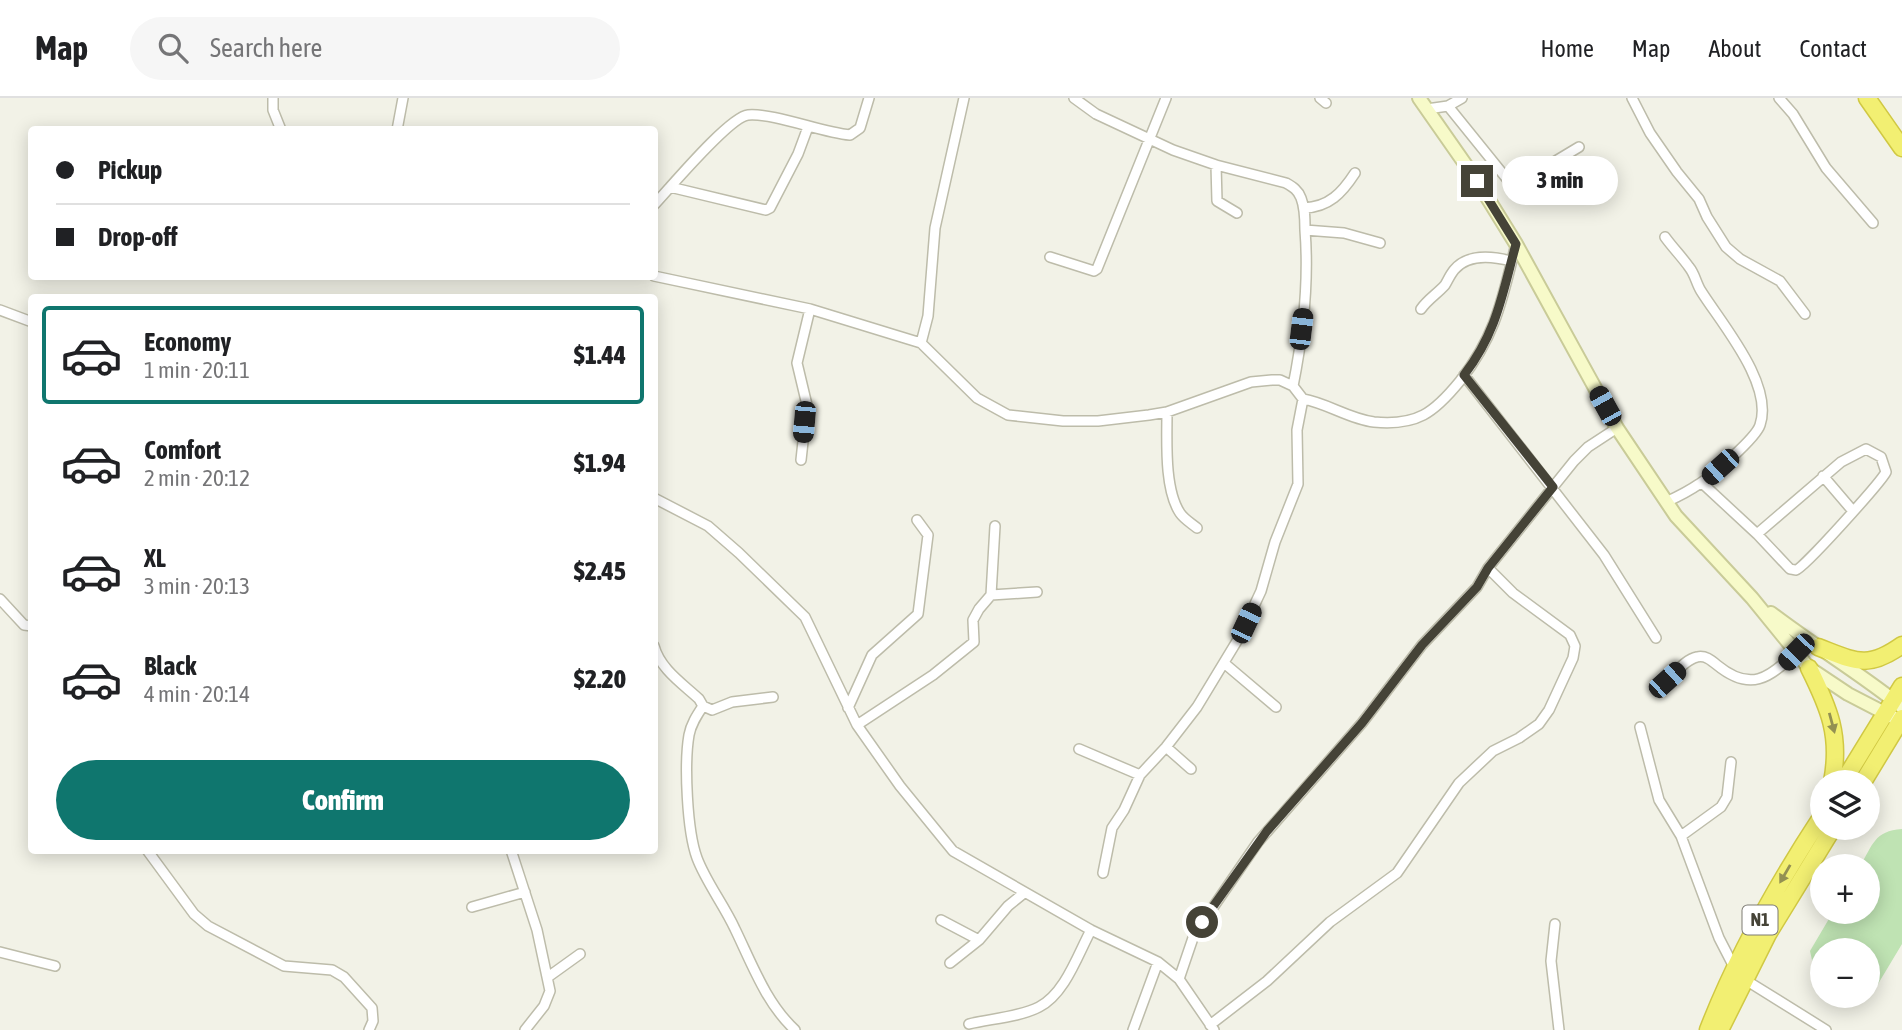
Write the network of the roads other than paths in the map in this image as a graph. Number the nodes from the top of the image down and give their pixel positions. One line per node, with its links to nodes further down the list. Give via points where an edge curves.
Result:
1 (272, 98): 13 (street)
2 (403, 98): 14 (street)
3 (869, 98): 15 (street, via 860,128 853,134)
4 (964, 98): 38 (street, via 938,211 930,304)
5 (1074, 98): 16 (street)
6 (1166, 98): 16 (street)
7 (1462, 98): 12 (street)
8 (1632, 98): 36 (street, via 1650,134 1699,199 1726,247 1780,281)
9 (1779, 98): 25 (street, via 1826,168)
10 (1867, 98): 18 (highway)
11 (1423, 103): 12 (street); 29 (street)
12 (1448, 106): 17 (street, via 1512,182)
13 (279, 126)
14 (398, 126)
15 (808, 127): 21 (street, via 755,116 738,118); 21 (street, via 798,155 766,210)
16 (1148, 139): 19 (street); 30 (street, via 1097,270)
17 (1578, 147)
18 (1902, 148)
19 (1216, 165): 23 (street, via 1286,183 1301,196); 24 (street, via 1217,201)
20 (1355, 173): 23 (street, via 1340,194 1318,208)
21 (670, 187): 22 (street)
22 (658, 200)
23 (1304, 208): 26 (street)
24 (1237, 213)
25 (1873, 223)
26 (1305, 230): 28 (street, via 1344,233); 40 (street, via 1306,279)
27 (1665, 237): 46 (street, via 1694,275 1758,385 1761,423 1756,435)
28 (1380, 243)
29 (1516, 244): 31 (street); 43 (street)
30 (1050, 257)
31 (1511, 261): 34 (street, via 1496,257 1464,261); 39 (street, via 1490,337)
32 (658, 277): 33 (street)
33 (810, 309): 38 (street); 44 (street, via 797,354 807,405)
34 (1421, 309)
35 (0, 310): 37 (street)
36 (1805, 314)
37 (28, 320)
38 (921, 343): 42 (street, via 977,398 1008,415 1098,421)
39 (1464, 375): 41 (street, via 1430,413 1405,420 1373,422); 47 (street)
40 (1293, 386): 41 (street); 42 (street, via 1280,380 1251,382)
41 (1303, 399): 66 (street, via 1297,429 1298,484 1261,591)
42 (1167, 412): 53 (street, via 1171,488 1180,514)
43 (1617, 428): 47 (street, via 1588,447); 49 (street)
44 (801, 460)
45 (1823, 476): 50 (street); 50 (street, via 1866,449 1881,457 1886,471 1882,479); 54 (street)
46 (1702, 483): 49 (street); 54 (street)
47 (1553, 487): 55 (street); 61 (street, via 1604,555)
48 (658, 500): 73 (street, via 708,526 800,611)
49 (1666, 502): 58 (street)
50 (1852, 510): 54 (street, via 1795,570)
51 (917, 520): 73 (street, via 928,535 918,614 872,655)
52 (995, 526): 57 (street)
53 (1197, 528)
54 (1757, 534)
55 (1488, 568): 104 (street, via 1477,587 1422,645 1362,723 1258,842 1194,935); 107 (street, via 1513,593 1570,635 1575,646 1549,710 1539,724 1493,751 1459,783 1397,873 1330,922)
56 (1037, 592): 57 (street)
57 (991, 595): 74 (street, via 975,614 972,645)
58 (1752, 598): 63 (street); 64 (street)
59 (0, 599): 60 (street)
60 (28, 626)
61 (1656, 638)
62 (1902, 645): 63 (highway, via 1877,660 1863,661)
63 (1818, 647): 72 (street, via 1864,677)
64 (1796, 652): 67 (street); 68 (street, via 1776,671 1756,681 1733,676 1700,656)
65 (658, 659): 70 (street)
66 (1224, 663): 71 (street); 76 (street)
67 (1809, 667): 72 (street, via 1848,694); 80 (highway, one-way to 80, via 1835,731)
68 (1667, 680)
69 (773, 697): 70 (street, via 732,702 714,710)
70 (703, 706): 106 (street, via 688,744 687,789 696,857 755,974)
71 (1276, 707)
72 (1898, 707): 81 (highway); 82 (highway)
73 (848, 709): 74 (street)
74 (857, 725): 91 (street, via 946,845)
75 (1640, 727): 84 (street, via 1659,800)
76 (1166, 747): 79 (street); 83 (street)
77 (1079, 748): 83 (street)
78 (1731, 762): 84 (street, via 1727,797 1721,807)
79 (1191, 769)
80 (1834, 770)
81 (1852, 770)
82 (1869, 770)
83 (1140, 775): 89 (street, via 1112,828)
84 (1681, 836): 102 (street, via 1719,938)
85 (1810, 836): 102 (highway, N1, one-way to 102, via 1770,901)
86 (1825, 840): 102 (highway, N1)
87 (150, 854): 108 (street, via 208,926 284,966 332,970 344,977 372,1008)
88 (512, 854): 90 (street)
89 (1103, 873)
90 (525, 892): 92 (street); 103 (street)
91 (1024, 893): 95 (street); 96 (street)
92 (472, 907)
93 (941, 920): 96 (street)
94 (1555, 924): 111 (street, via 1551,961)
95 (1091, 930): 99 (street); 105 (street, via 1066,978 1040,1007)
96 (979, 940): 100 (street)
97 (0, 952): 101 (street)
98 (580, 954): 103 (street)
99 (1158, 962): 104 (street); 110 (street)
100 (950, 963)
101 (55, 966)
102 (1739, 975): 112 (highway, N1); 113 (highway, N1); 114 (street)
103 (548, 977): 109 (street, via 549,998)
104 (1179, 979): 107 (street)
105 (969, 1024)
106 (790, 1028)
107 (1212, 1028)
108 (369, 1030)
109 (525, 1030)
110 (1133, 1030)
111 (1559, 1030)
112 (1709, 1030)
113 (1720, 1030)
114 (1826, 1030)

